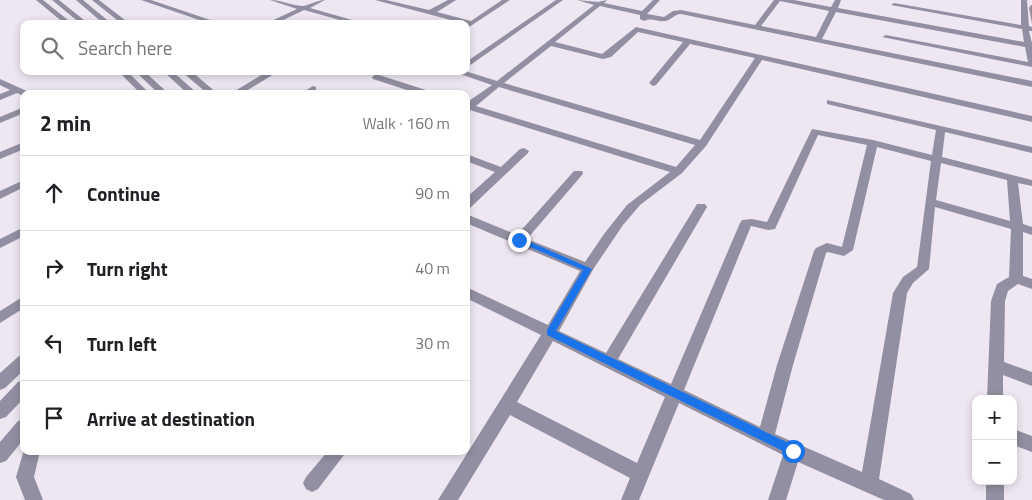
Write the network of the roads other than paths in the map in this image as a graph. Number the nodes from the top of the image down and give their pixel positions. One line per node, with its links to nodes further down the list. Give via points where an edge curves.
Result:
1 (39, 0): 25 (street)
2 (55, 0): 26 (street)
3 (80, 0): 27 (street)
4 (96, 0): 28 (street)
5 (144, 0): 29 (street)
6 (273, 0): 20 (street)
7 (322, 0): 20 (street)
8 (378, 0): 18 (street)
9 (453, 0): 23 (street)
10 (507, 0): 33 (street)
11 (560, 0): 44 (street)
12 (580, 0): 19 (street)
13 (657, 0): 24 (street)
14 (778, 0): 34 (street)
15 (783, 0): 21 (street)
16 (838, 0): 21 (street)
17 (1024, 0): 35 (street)
18 (389, 1): 23 (street)
19 (602, 2): 24 (street); 40 (street)
20 (304, 8): 30 (street); 31 (street)
21 (834, 9): 22 (street); 38 (street)
22 (893, 9): 35 (street, via 945,10); 37 (street); 41 (street)
23 (430, 13): 32 (street)
24 (644, 15): 34 (street, via 665,20 680,12); 36 (street)
25 (65, 20)
26 (81, 20)
27 (104, 20)
28 (122, 20)
29 (206, 20)
30 (277, 20)
31 (348, 20)
32 (453, 20)
33 (470, 24)
34 (756, 28): 38 (street)
35 (1029, 28): 41 (street)
36 (636, 29): 39 (street); 40 (street, via 603,57)
37 (886, 37): 42 (street); 45 (street)
38 (818, 40): 42 (street)
39 (687, 42): 43 (street); 54 (street)
40 (548, 43): 55 (street)
41 (1030, 45): 45 (street)
42 (881, 53): 56 (street)
43 (759, 58): 70 (street); 74 (street)
44 (470, 63)
45 (1032, 63)
46 (470, 74): 55 (street)
47 (126, 75): 58 (street)
48 (143, 75): 59 (street)
49 (172, 75): 60 (street)
50 (191, 75): 61 (street)
51 (268, 75): 62 (street)
52 (376, 77): 63 (street)
53 (0, 82): 57 (street)
54 (653, 83)
55 (498, 84): 67 (street); 74 (street)
56 (1032, 84)
57 (17, 90): 64 (street); 65 (street)
58 (139, 90)
59 (160, 90)
60 (189, 90)
61 (209, 90)
62 (241, 90)
63 (417, 90)
64 (20, 91)
65 (0, 96)
66 (830, 102): 72 (street)
67 (470, 105)
68 (470, 108): 82 (street)
69 (20, 112): 71 (street)
70 (1032, 119)
71 (0, 120)
72 (941, 128): 76 (street); 79 (street)
73 (873, 143): 79 (street); 110 (street, via 815,130 772,226 746,223); 115 (street, via 847,250 827,248 820,251)
74 (702, 144): 82 (street)
75 (20, 147): 78 (street)
76 (1032, 150)
77 (524, 151): 81 (street)
78 (0, 156)
79 (937, 158): 84 (street); 89 (street)
80 (470, 159): 81 (street)
81 (502, 171): 88 (street)
82 (678, 171): 97 (street, via 631,208)
83 (578, 173): 95 (street)
84 (1012, 177): 85 (street); 92 (street)
85 (1032, 183)
86 (20, 185): 87 (street)
87 (0, 195)
88 (470, 201)
89 (930, 202): 92 (street); 124 (street, via 923,269 908,280 900,293)
90 (701, 207): 104 (street)
91 (470, 220): 95 (street)
92 (1017, 226): 93 (street); 98 (street)
93 (1032, 231)
94 (20, 233): 96 (street)
95 (519, 240): 97 (street)
96 (0, 244)
97 (588, 269): 103 (street)
98 (1016, 279): 99 (street); 106 (street, via 1002,288 998,301)
99 (1032, 284)
100 (470, 297): 103 (street)
101 (20, 304): 102 (street)
102 (0, 318)
103 (550, 333): 104 (street); 112 (street)
104 (609, 361): 110 (street)
105 (20, 364): 108 (street)
106 (996, 366): 107 (street); 111 (street)
107 (1032, 379)
108 (0, 384)
109 (20, 391): 113 (street)
110 (674, 394): 115 (street); 122 (street)
111 (995, 395)
112 (507, 405): 122 (street); 127 (street)
113 (0, 412)
114 (20, 431): 119 (street)
115 (766, 437): 118 (street)
116 (1017, 438): 117 (street)
117 (1032, 444)
118 (793, 451): 124 (street); 129 (street)
119 (0, 455)
120 (31, 455): 126 (street, via 25,477)
121 (336, 455): 123 (street)
122 (641, 474): 128 (street)
123 (312, 483)
124 (869, 484): 130 (street)
125 (995, 485): 131 (street)
126 (34, 500)
127 (447, 500)
128 (630, 500)
129 (777, 500)
130 (905, 500)
131 (995, 500)

